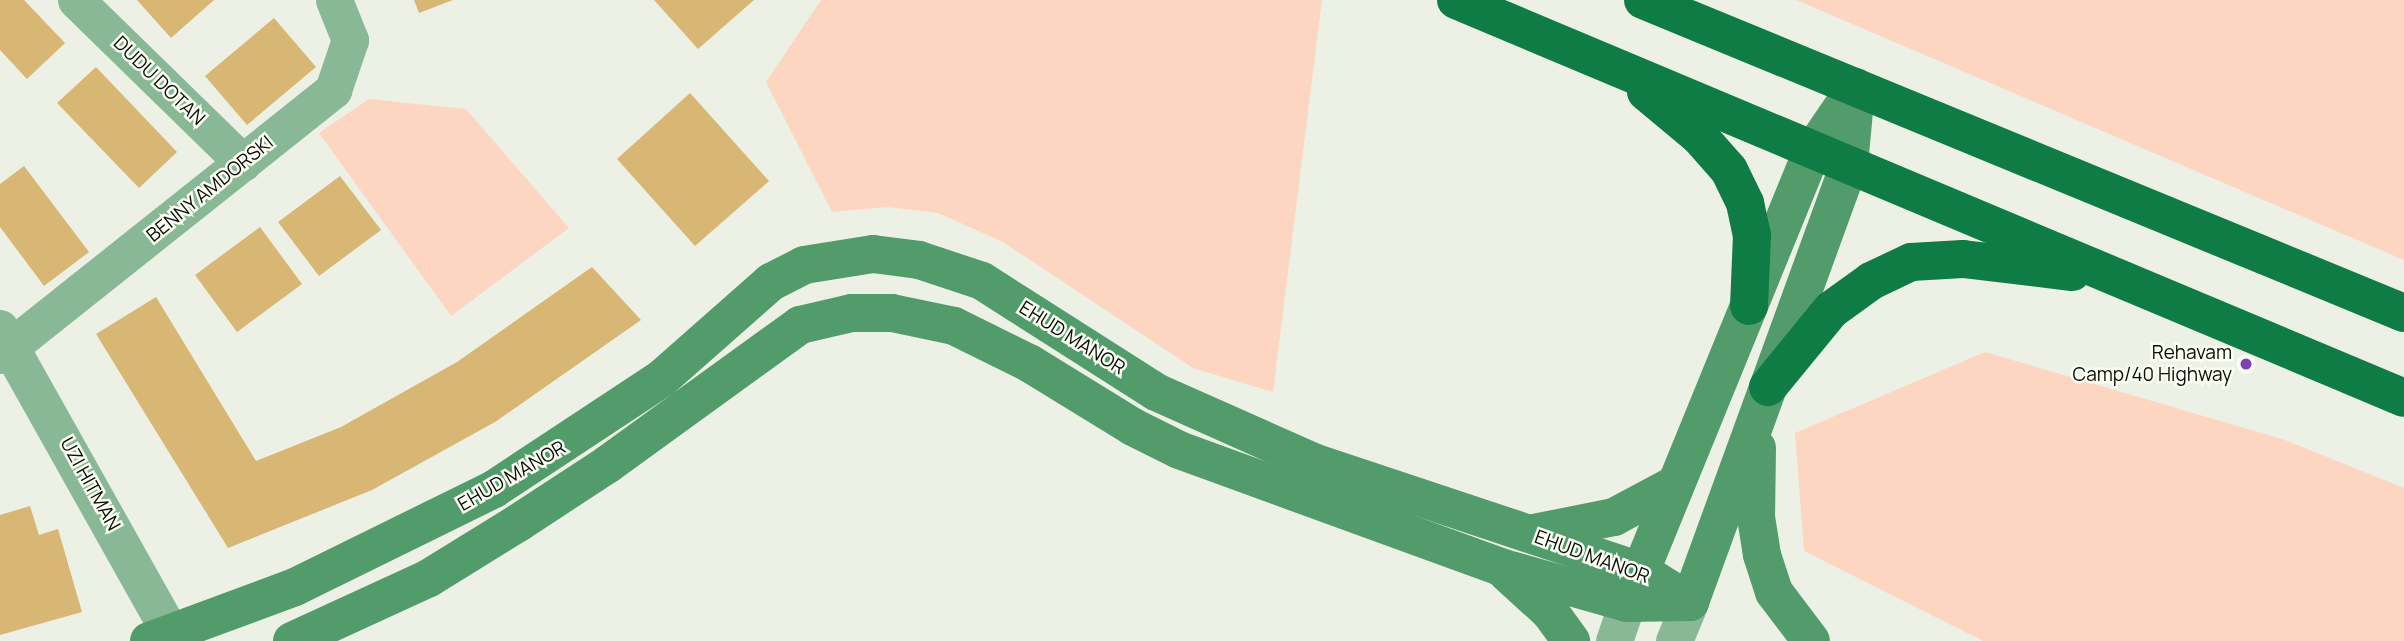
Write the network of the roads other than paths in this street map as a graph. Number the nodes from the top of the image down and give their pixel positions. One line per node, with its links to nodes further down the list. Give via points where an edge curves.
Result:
1 (76, 0): 8 (street, DUDU DOTAN)
2 (334, 0): 8 (street, BENNY AMDORSKI, via 350,40 333,90)
3 (1456, 0): 5 (highway)
4 (1643, 0): 6 (highway)
5 (1605, 62): 7 (highway); 11 (highway, via 1665,106 1729,170 1745,203 1752,235)
6 (1856, 87): 7 (main road); 9 (main road); 12 (highway)
7 (1813, 150): 9 (highway); 11 (main road)
8 (243, 163): 13 (street, BENNY AMDORSKI)
9 (1849, 165): 10 (highway); 15 (main road)
10 (2115, 276): 14 (highway); 15 (highway, via 1963,260 1911,262 1871,281 1831,310)
11 (1749, 306): 16 (main road)
12 (2404, 313)
13 (4, 344): 21 (street, UZI HITMAN)
14 (2404, 398)
15 (1763, 403): 20 (main road); 26 (main road, via 1756,517 1762,555 1774,592)
16 (1676, 484): 17 (main road, via 1614,517); 19 (main road)
17 (1528, 534): 19 (main road, EHUD MANOR); 21 (main road, EHUD MANOR, via 1313,462 1198,413 1156,392 982,281 919,260 863,254 804,265 771,282 661,379 494,489 295,586)
18 (1500, 567): 19 (main road, EHUD MANOR); 22 (main road, EHUD MANOR, via 1179,450 1133,428 1029,363 954,326 892,313 852,313 800,325 620,456 507,530 429,578); 23 (main road, via 1550,612)
19 (1634, 587): 20 (main road, EHUD MANOR); 24 (street)
20 (1690, 602): 25 (street)
21 (165, 638)
22 (292, 641)
23 (1571, 641)
24 (1614, 641)
25 (1674, 641)
26 (1811, 641)

